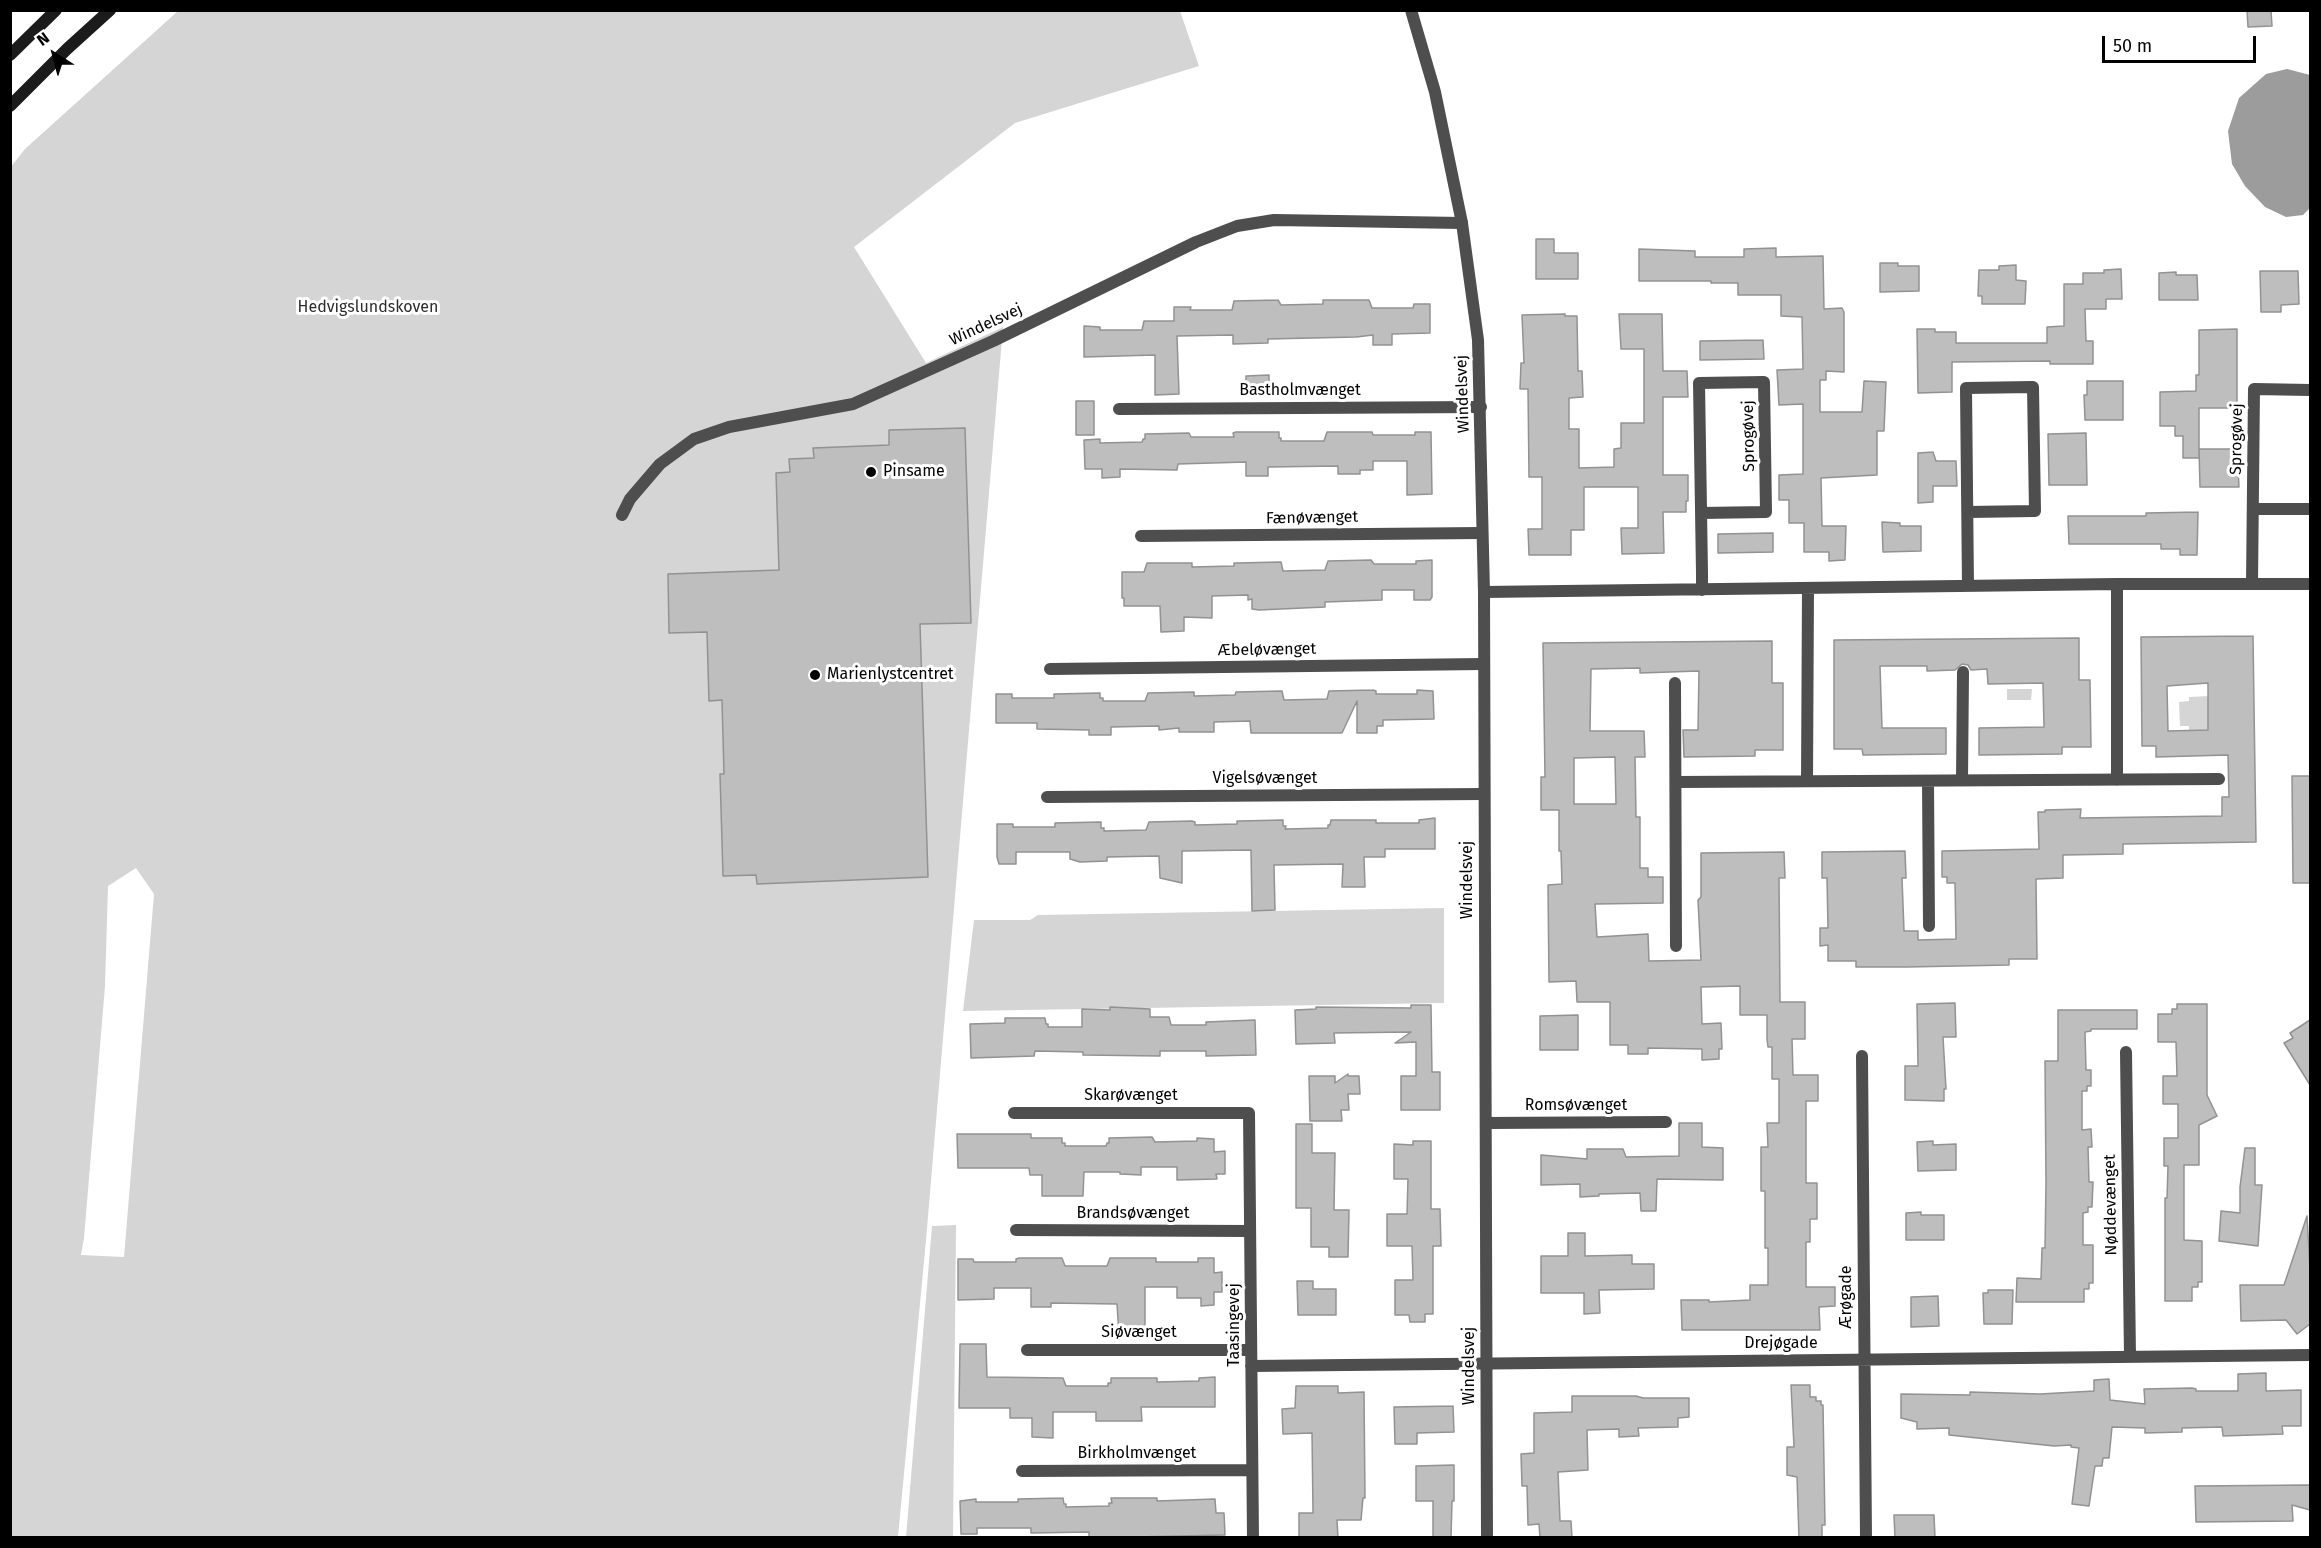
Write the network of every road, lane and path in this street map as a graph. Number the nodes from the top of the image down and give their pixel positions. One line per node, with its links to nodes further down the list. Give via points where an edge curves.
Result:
1 (56, 10): 4 (main road)
2 (110, 10): 5 (main road)
3 (1411, 10): 6 (street, Windelsvej, via 1435,92)
4 (10, 55)
5 (10, 106)
6 (1462, 223): 8 (street, Windelsvej, via 1478,340); 14 (street, Windelsvej, via 1274,219 1237,226 853,404 729,427 694,439 660,464 630,499)
7 (2310, 390): 10 (street, Sprogøvej, via 2254,389)
8 (1481, 407): 9 (street, Bastholmvænget); 15 (street, Windelsvej)
9 (1119, 409)
10 (2253, 509): 11 (street); 18 (street, Sprogøvej)
11 (2310, 509)
12 (1968, 512): 12 (street, via 1966,388 2033,387 2035,512); 20 (street)
13 (1701, 513): 13 (street, Sprogøvej, via 1699,383 1764,382 1766,512); 22 (street, Sprogøvej)
14 (622, 515)
15 (1482, 532): 16 (street, Fænøvænget); 23 (street, Windelsvej)
16 (1141, 536)
17 (2117, 584): 18 (street); 20 (street); 30 (street)
18 (2252, 584): 19 (street)
19 (2310, 584)
20 (1968, 586): 21 (street)
21 (1808, 588): 22 (street); 32 (street)
22 (1702, 590): 23 (street)
23 (1484, 592): 24 (street, Windelsvej)
24 (1484, 664): 25 (street, Æbeløvænget); 34 (street, Windelsvej)
25 (1050, 669)
26 (1963, 672): 29 (street)
27 (1675, 683): 31 (street)
28 (2219, 779): 30 (street)
29 (1962, 780): 30 (street); 33 (street)
30 (2117, 780)
31 (1676, 782): 32 (street); 37 (street)
32 (1807, 782): 33 (street)
33 (1928, 782): 36 (street)
34 (1484, 794): 35 (street, Vigelsøvænget); 43 (street, Windelsvej)
35 (1047, 797)
36 (1929, 926)
37 (1676, 946)
38 (2126, 1052): 49 (street, Nøddevænget)
39 (1862, 1056): 50 (street, Ærøgade)
40 (1014, 1113): 41 (street, Skarøvænget)
41 (1249, 1113): 45 (street, Taasingevej)
42 (1666, 1122): 43 (street, Romsøvænget)
43 (1486, 1123): 51 (street, Windelsvej)
44 (1016, 1230): 45 (street, Brandsøvænget)
45 (1250, 1230): 47 (street, Taasingevej)
46 (1027, 1350): 47 (street, Siøvænget)
47 (1251, 1350): 52 (street, Taasingevej)
48 (2310, 1355): 49 (street, Drejøgade)
49 (2130, 1357): 50 (street, Drejøgade)
50 (1864, 1360): 51 (street, Drejøgade); 57 (street, Ærøgade)
51 (1486, 1363): 52 (street, Drejøgade); 56 (street, Windelsvej)
52 (1251, 1366): 53 (street, Taasingevej)
53 (1252, 1470): 54 (street, Birkholmvænget); 55 (street, Taasingevej)
54 (1022, 1471)
55 (1253, 1538)
56 (1488, 1538)
57 (1866, 1538)

